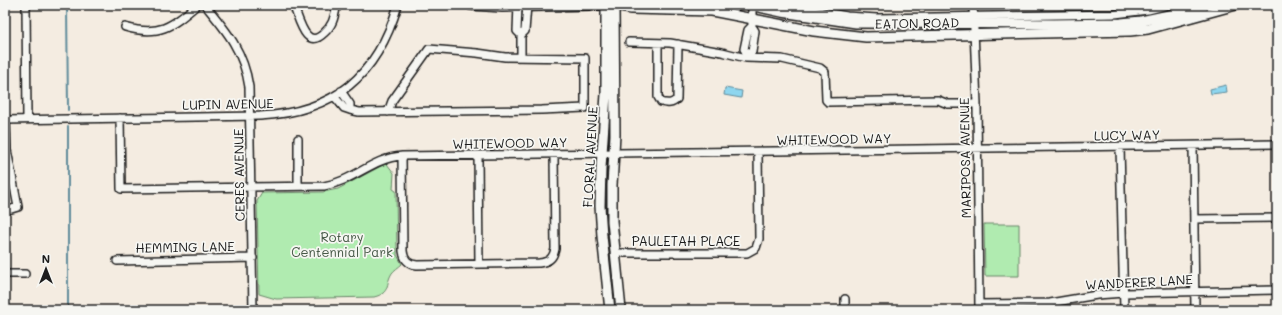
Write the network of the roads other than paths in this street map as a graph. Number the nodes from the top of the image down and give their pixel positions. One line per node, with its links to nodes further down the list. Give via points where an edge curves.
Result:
1 (26, 5): 36 (street)
2 (197, 5): 22 (street, via 165,28 145,32)
3 (205, 5): 34 (street, CERES AVENUE, via 231,37 243,60 249,87)
4 (294, 5): 5 (street, via 304,30 314,39 319,38 330,28 336,8)
5 (332, 5)
6 (398, 5): 29 (street, LUPIN AVENUE, via 378,54 363,72)
7 (471, 5): 17 (street)
8 (589, 5): 17 (street)
9 (598, 5): 10 (street, EATON ROAD)
10 (610, 5): 18 (street, EATON ROAD, via 631,10); 44 (street, FLORAL AVENUE); 45 (street, FLORAL AVENUE, via 616,86)
11 (751, 5): 20 (street, EATON ROAD, via 856,23); 21 (street)
12 (783, 5): 20 (street, EATON ROAD, via 862,17)
13 (974, 5): 20 (street, MARIPOSA AVENUE)
14 (1168, 5): 20 (street, EATON ROAD, via 1126,14)
15 (1203, 5): 19 (street, EATON ROAD)
16 (1236, 5): 19 (street, EATON ROAD)
17 (523, 6): 28 (street, via 517,31 521,35)
18 (712, 8): 21 (street, EATON ROAD)
19 (1185, 11): 20 (street, EATON ROAD, via 1121,23); 23 (street, EATON ROAD, via 1148,29)
20 (974, 20): 23 (street, MARIPOSA AVENUE)
21 (752, 23): 23 (street, EATON ROAD, via 866,37); 27 (street, via 744,49)
22 (125, 27)
23 (975, 35): 31 (street, MARIPOSA AVENUE)
24 (629, 42): 25 (street)
25 (658, 43): 26 (street); 26 (street, via 658,98 668,104 677,100)
26 (678, 44): 27 (street)
27 (746, 56): 31 (street, via 820,68 825,72 828,102 938,100 948,104)
28 (521, 57): 33 (street, via 429,49 392,101); 33 (street, via 585,58 585,108)
29 (341, 91): 30 (street, LUPIN AVENUE); 32 (street, via 350,104)
30 (334, 96): 32 (street, via 344,108); 34 (street, LUPIN AVENUE, via 297,112)
31 (977, 104): 42 (street, MARIPOSA AVENUE)
32 (350, 110): 33 (street)
33 (388, 112)
34 (251, 116): 35 (street, LUPIN AVENUE); 50 (street, CERES AVENUE)
35 (120, 118): 36 (street, LUPIN AVENUE); 50 (street, WHITEWOOD WAY, via 120,189)
36 (28, 119): 37 (street, LUPIN AVENUE)
37 (5, 120): 51 (street, via 7,150 18,207)
38 (298, 139): 49 (street)
39 (1277, 144): 40 (street, LUCY WAY)
40 (1193, 146): 41 (street, LUCY WAY); 53 (street)
41 (1120, 147): 42 (street, LUCY WAY); 62 (street)
42 (978, 149): 43 (street, WHITEWOOD WAY); 64 (street, MARIPOSA AVENUE)
43 (758, 152): 45 (street, WHITEWOOD WAY); 54 (street, PAULETAH PLACE, via 759,239 756,248 747,253)
44 (603, 153): 45 (street, WHITEWOOD WAY); 46 (street, WHITEWOOD WAY); 66 (street, FLORAL AVENUE, via 601,221)
45 (614, 153): 54 (street, FLORAL AVENUE, via 611,203)
46 (554, 155): 48 (street, WHITEWOOD WAY); 57 (street, via 554,254 545,262)
47 (402, 156): 48 (street, WHITEWOOD WAY); 49 (street, WHITEWOOD WAY, via 379,161 342,182 324,186); 57 (street, via 403,251 407,262 417,265)
48 (478, 156): 57 (street)
49 (298, 186): 50 (street, WHITEWOOD WAY)
50 (251, 187): 55 (street, CERES AVENUE)
51 (5, 211)
52 (1277, 218): 53 (street)
53 (1194, 219): 61 (street)
54 (614, 253): 67 (street, FLORAL AVENUE)
55 (253, 258): 56 (street, HEMMING LANE); 65 (street, CERES AVENUE)
56 (117, 261)
57 (479, 264)
58 (5, 274): 59 (street)
59 (25, 274)
60 (1277, 290): 61 (street, WANDERER LANE)
61 (1195, 291): 62 (street, WANDERER LANE); 70 (street)
62 (1124, 293): 64 (street, WANDERER LANE, via 1097,294 1050,303); 69 (street)
63 (845, 299): 68 (street)
64 (979, 307)
65 (253, 310)
66 (610, 310)
67 (621, 310)
68 (845, 310)
69 (1124, 310)
70 (1195, 310)

